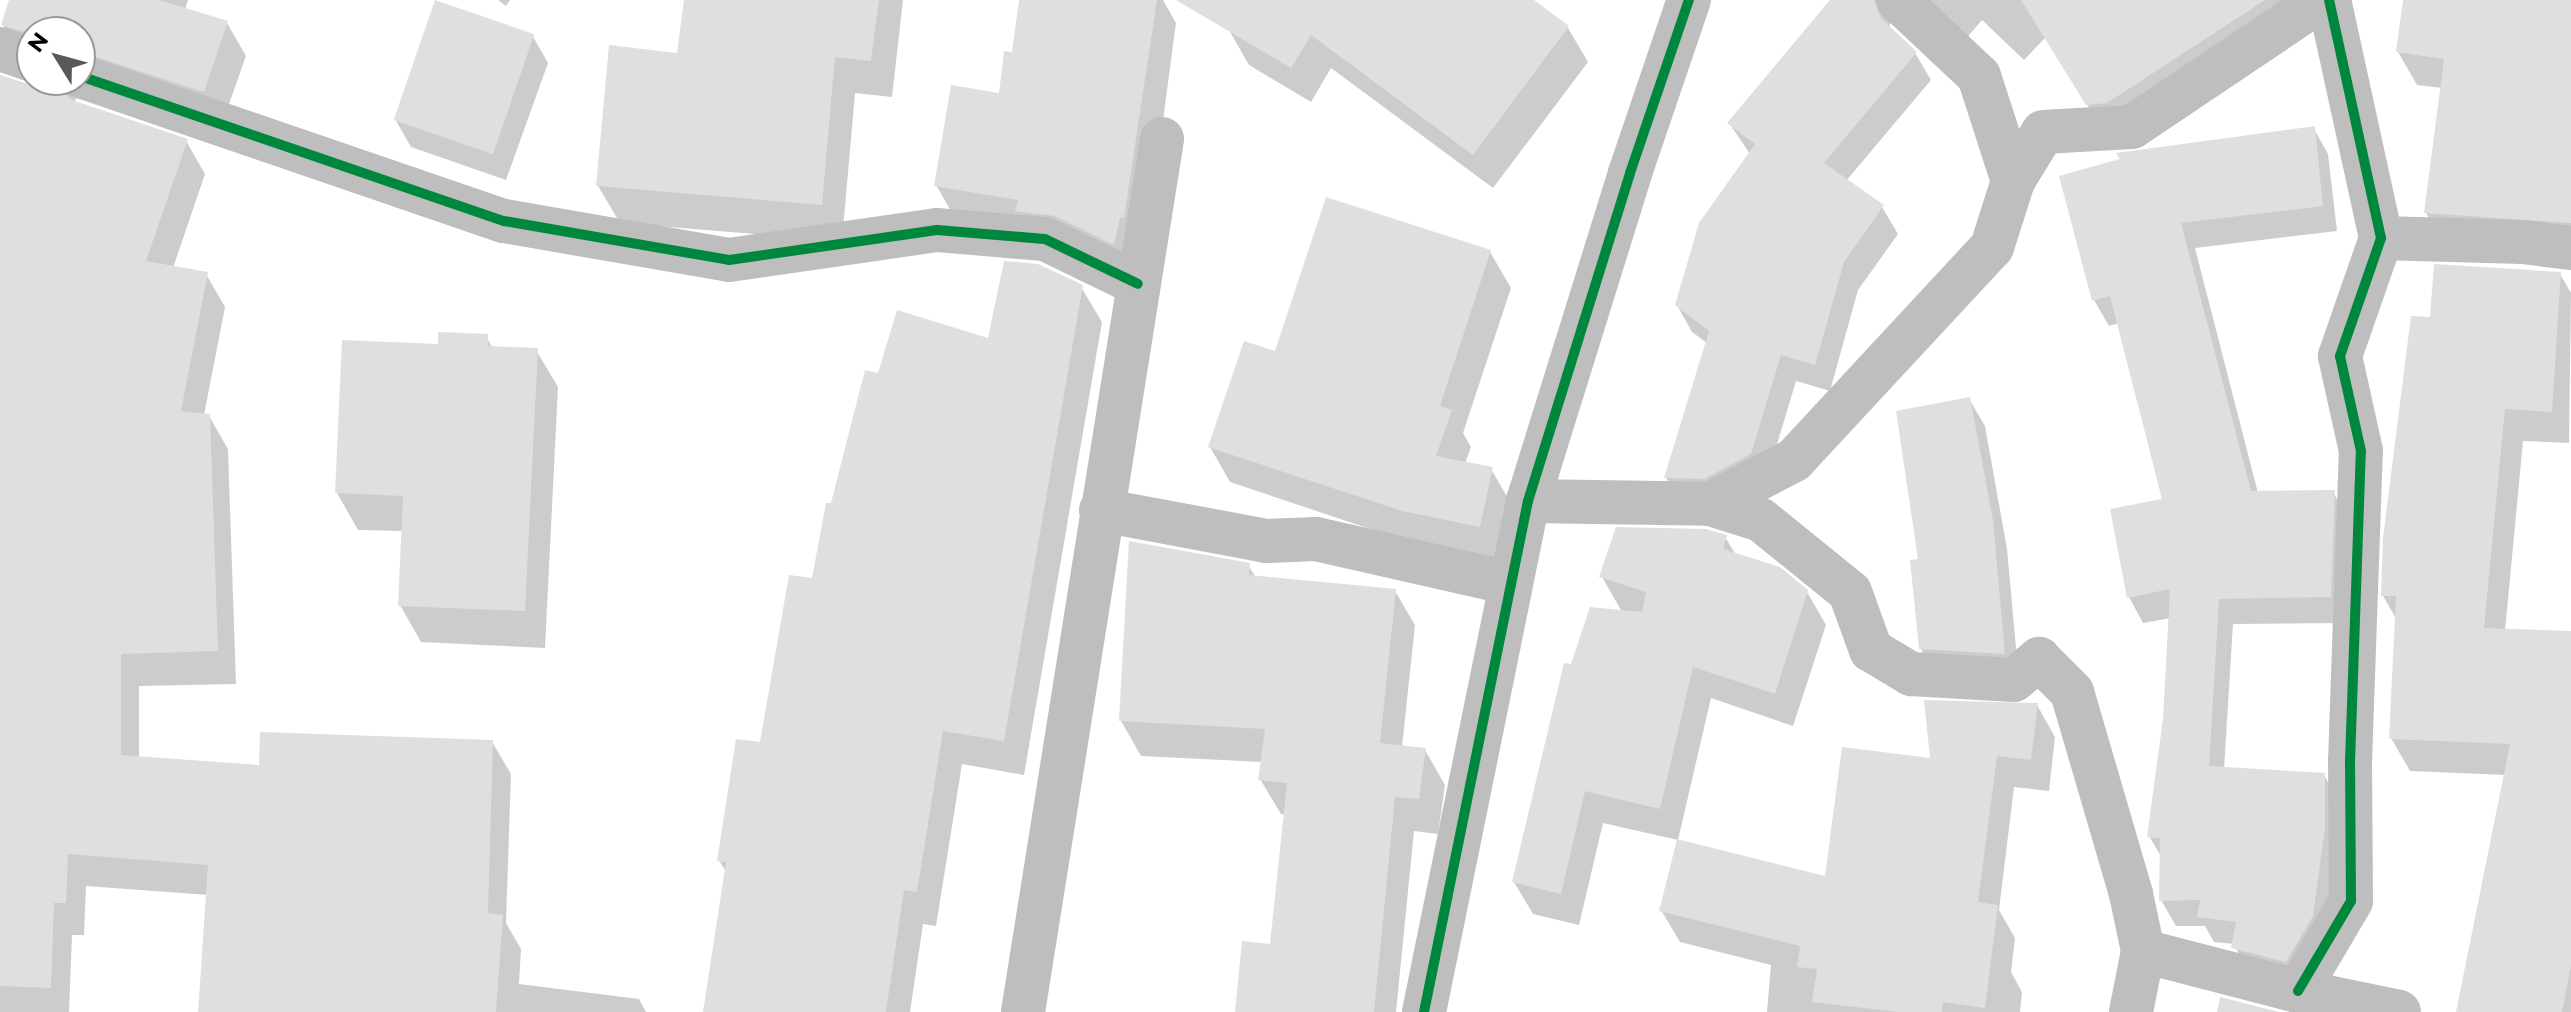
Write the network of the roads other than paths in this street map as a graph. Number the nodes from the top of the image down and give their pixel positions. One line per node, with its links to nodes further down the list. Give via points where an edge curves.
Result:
1 (1689, 0): 11 (street)
2 (1898, 0): 7 (street, via 1979,76)
3 (2321, 0): 7 (street, via 2132,127 2043,132)
4 (2329, 0): 8 (street)
5 (96, 81): 10 (street, via 504,221 729,260 937,230 1045,239)
6 (1162, 139): 10 (street)
7 (2013, 181): 12 (street, via 1992,247 1794,460)
8 (2381, 238): 9 (street); 16 (street, via 2340,356 2361,451 2350,762 2351,901)
9 (2571, 248)
10 (1138, 284): 13 (street)
11 (1528, 501): 12 (street); 14 (street)
12 (1710, 504): 15 (street, via 1761,520 1850,592 1871,650 1911,674 2014,680 2039,659 2072,692 2116,837)
13 (1101, 510): 14 (street, via 1267,541 1316,539); 17 (street)
14 (1510, 583): 18 (street)
15 (2143, 951): 16 (street); 19 (street)
16 (2298, 991): 20 (street)
17 (1023, 1012)
18 (1424, 1012)
19 (2131, 1012)
20 (2399, 1012)

